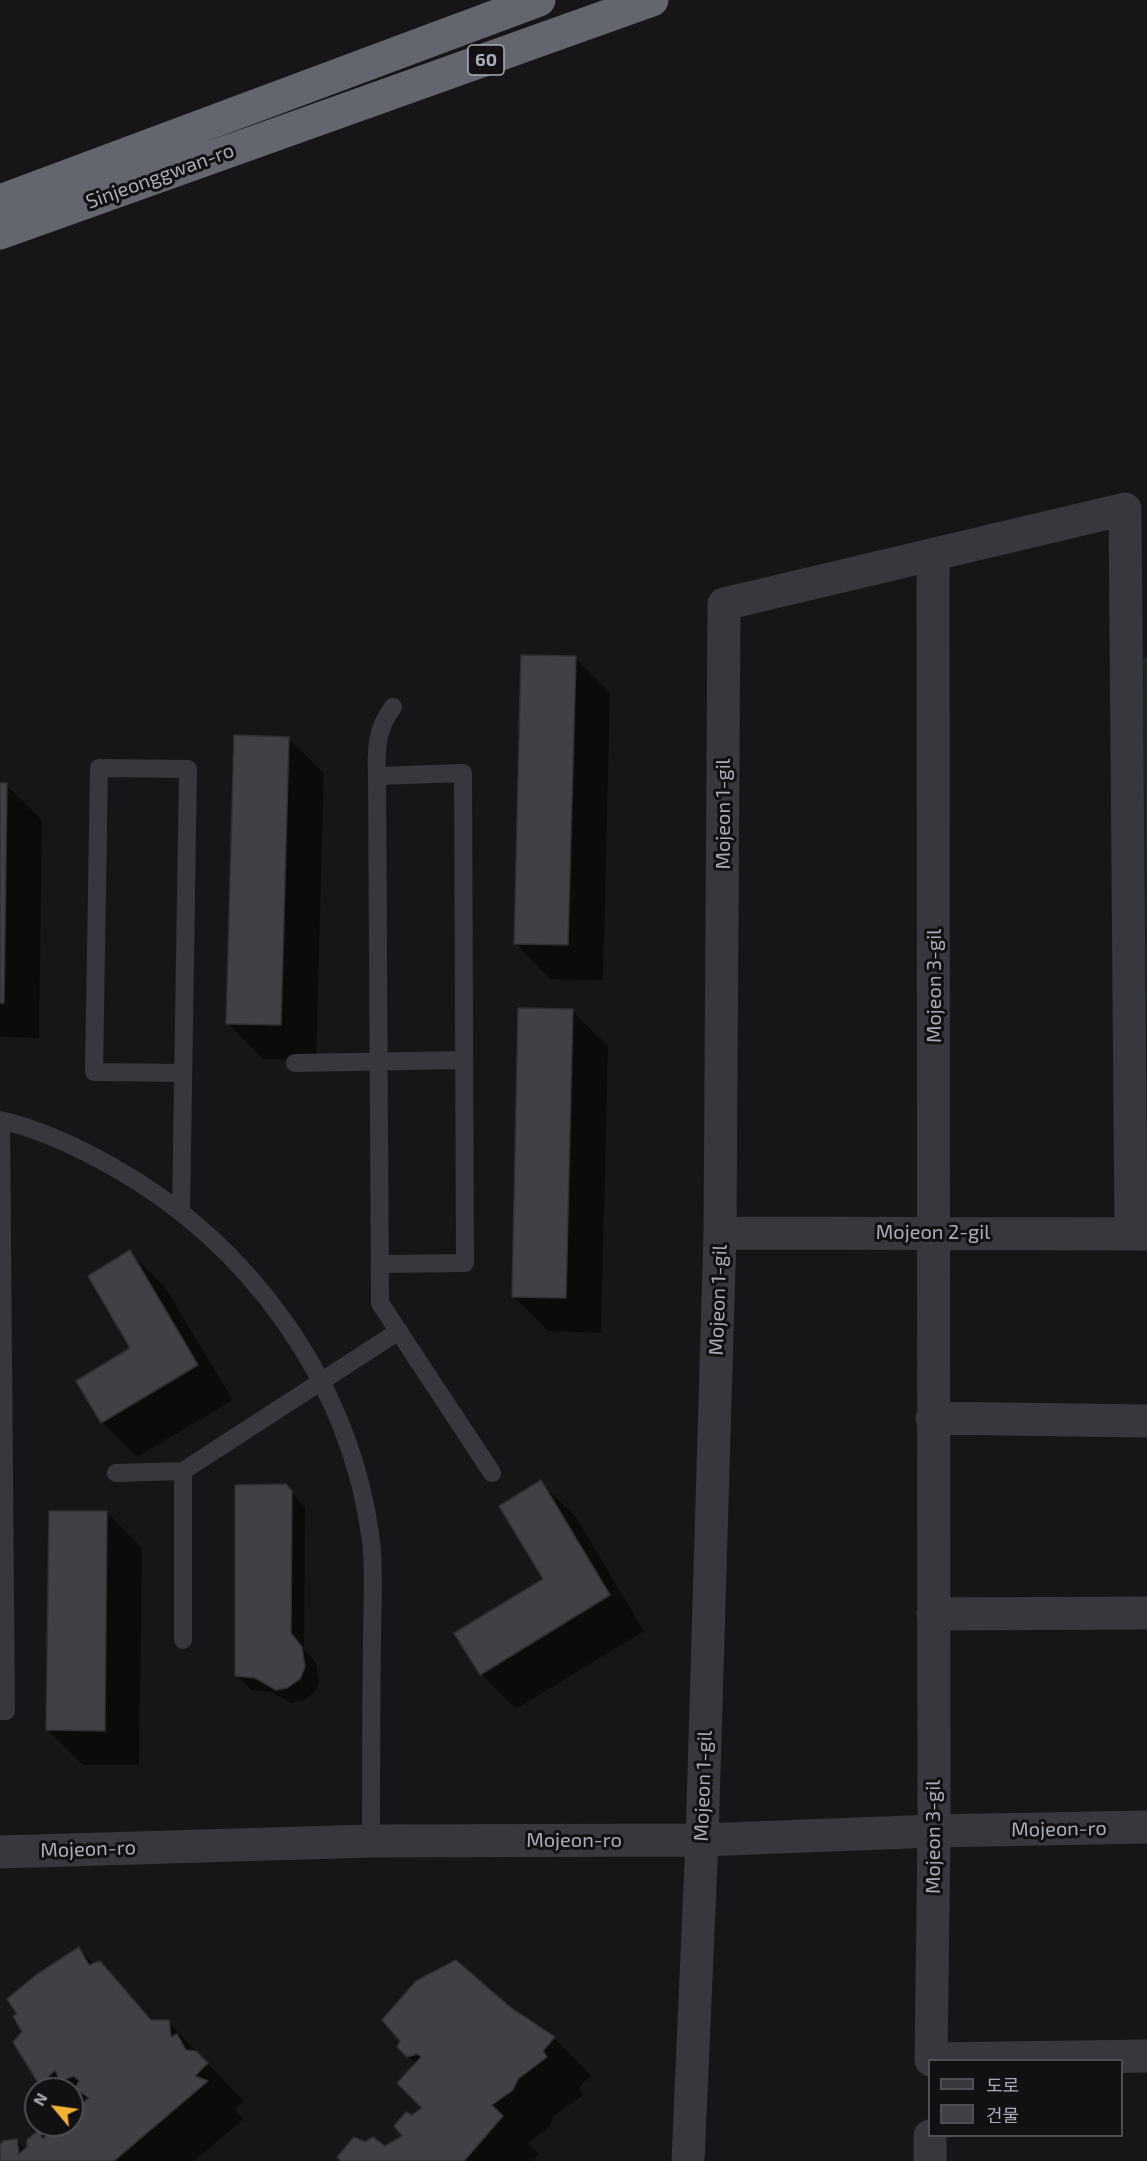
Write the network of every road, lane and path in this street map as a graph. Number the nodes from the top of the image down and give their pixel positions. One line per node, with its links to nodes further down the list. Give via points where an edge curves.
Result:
1 (539, 0): 3 (highway, Sinjeonggwan-ro)
2 (652, 0): 4 (highway, Sinjeonggwan-ro / 60)
3 (0, 201)
4 (0, 233)
5 (933, 555): 14 (street, Mojeon 3-gil); 15 (street, Mojeon 1-gil, via 724,603); 16 (street, Mojeon 1-gil, via 1125,509)
6 (393, 707): 7 (lane, via 382,721 376,746)
7 (377, 776): 8 (lane, via 463,773); 9 (lane)
8 (464, 1060): 9 (lane); 17 (lane, via 465,1263)
9 (379, 1061): 10 (lane); 17 (lane)
10 (295, 1063)
11 (182, 1073): 11 (lane, via 188,769 99,768 94,1072); 13 (lane)
12 (0, 1120): 13 (lane, via 76,1146 152,1189); 23 (lane)
13 (181, 1212): 19 (lane, via 212,1237 265,1293)
14 (934, 1232): 15 (street, Mojeon 2-gil); 16 (street, Mojeon 2-gil); 20 (street, Mojeon 3-gil)
15 (720, 1233): 33 (street, Mojeon 1-gil)
16 (1139, 1234)
17 (380, 1264): 18 (lane, via 380,1303)
18 (399, 1331): 19 (lane); 25 (lane)
19 (321, 1380): 22 (lane); 32 (lane, via 362,1486 371,1543)
20 (932, 1418): 21 (street); 27 (street, Mojeon 3-gil)
21 (1147, 1421)
22 (183, 1471): 24 (lane); 28 (lane)
23 (2, 1473): 29 (lane, via 6,1711)
24 (116, 1473)
25 (492, 1473)
26 (1147, 1613): 27 (street)
27 (933, 1614): 31 (street, Mojeon 3-gil)
28 (183, 1640)
29 (0, 1711)
30 (1147, 1827): 31 (street, Mojeon-ro)
31 (934, 1831): 33 (street, Mojeon-ro); 36 (street, Mojeon 3-gil)
32 (371, 1840): 33 (street, Mojeon-ro); 34 (street, Mojeon-ro)
33 (702, 1840): 39 (street, Mojeon 1-gil)
34 (0, 1852)
35 (1147, 2056): 37 (street, Mojeon 3-gil)
36 (931, 2059)
37 (985, 2059)
38 (930, 2137): 40 (street)
39 (688, 2161)
40 (930, 2161)

